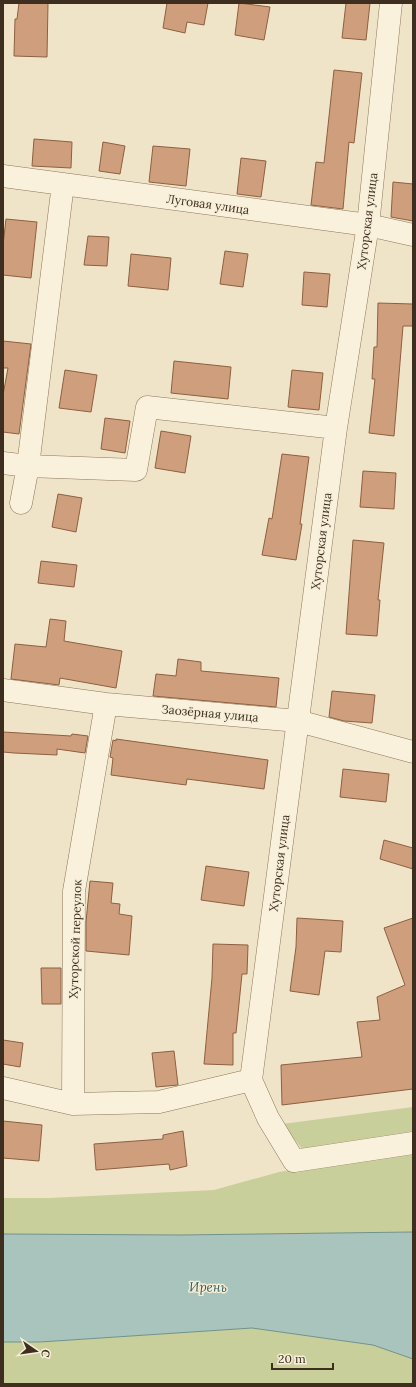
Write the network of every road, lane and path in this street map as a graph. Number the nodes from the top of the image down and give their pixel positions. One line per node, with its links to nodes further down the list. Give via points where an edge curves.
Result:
1 (391, 3): 4 (street, Хуторская улица)
2 (3, 176): 3 (street, Луговая улица)
3 (62, 184): 4 (street, Луговая улица); 8 (street)
4 (368, 225): 5 (street, Луговая улица); 6 (street, Хуторская улица)
5 (413, 235)
6 (336, 428): 8 (street, via 147,407 136,470); 12 (street, Хуторская улица)
7 (3, 463): 8 (street)
8 (28, 466): 9 (street)
9 (21, 503)
10 (3, 690): 11 (street, Заозёрная улица)
11 (106, 704): 12 (street, Заозёрная улица); 16 (street, Хуторской переулок, via 74,891)
12 (298, 722): 13 (street, Заозёрная улица); 14 (street, Хуторская улица)
13 (413, 752)
14 (251, 1080): 16 (street, via 159,1102); 17 (street, via 268,1118 294,1161)
15 (3, 1088): 16 (street)
16 (73, 1104)
17 (413, 1143)

